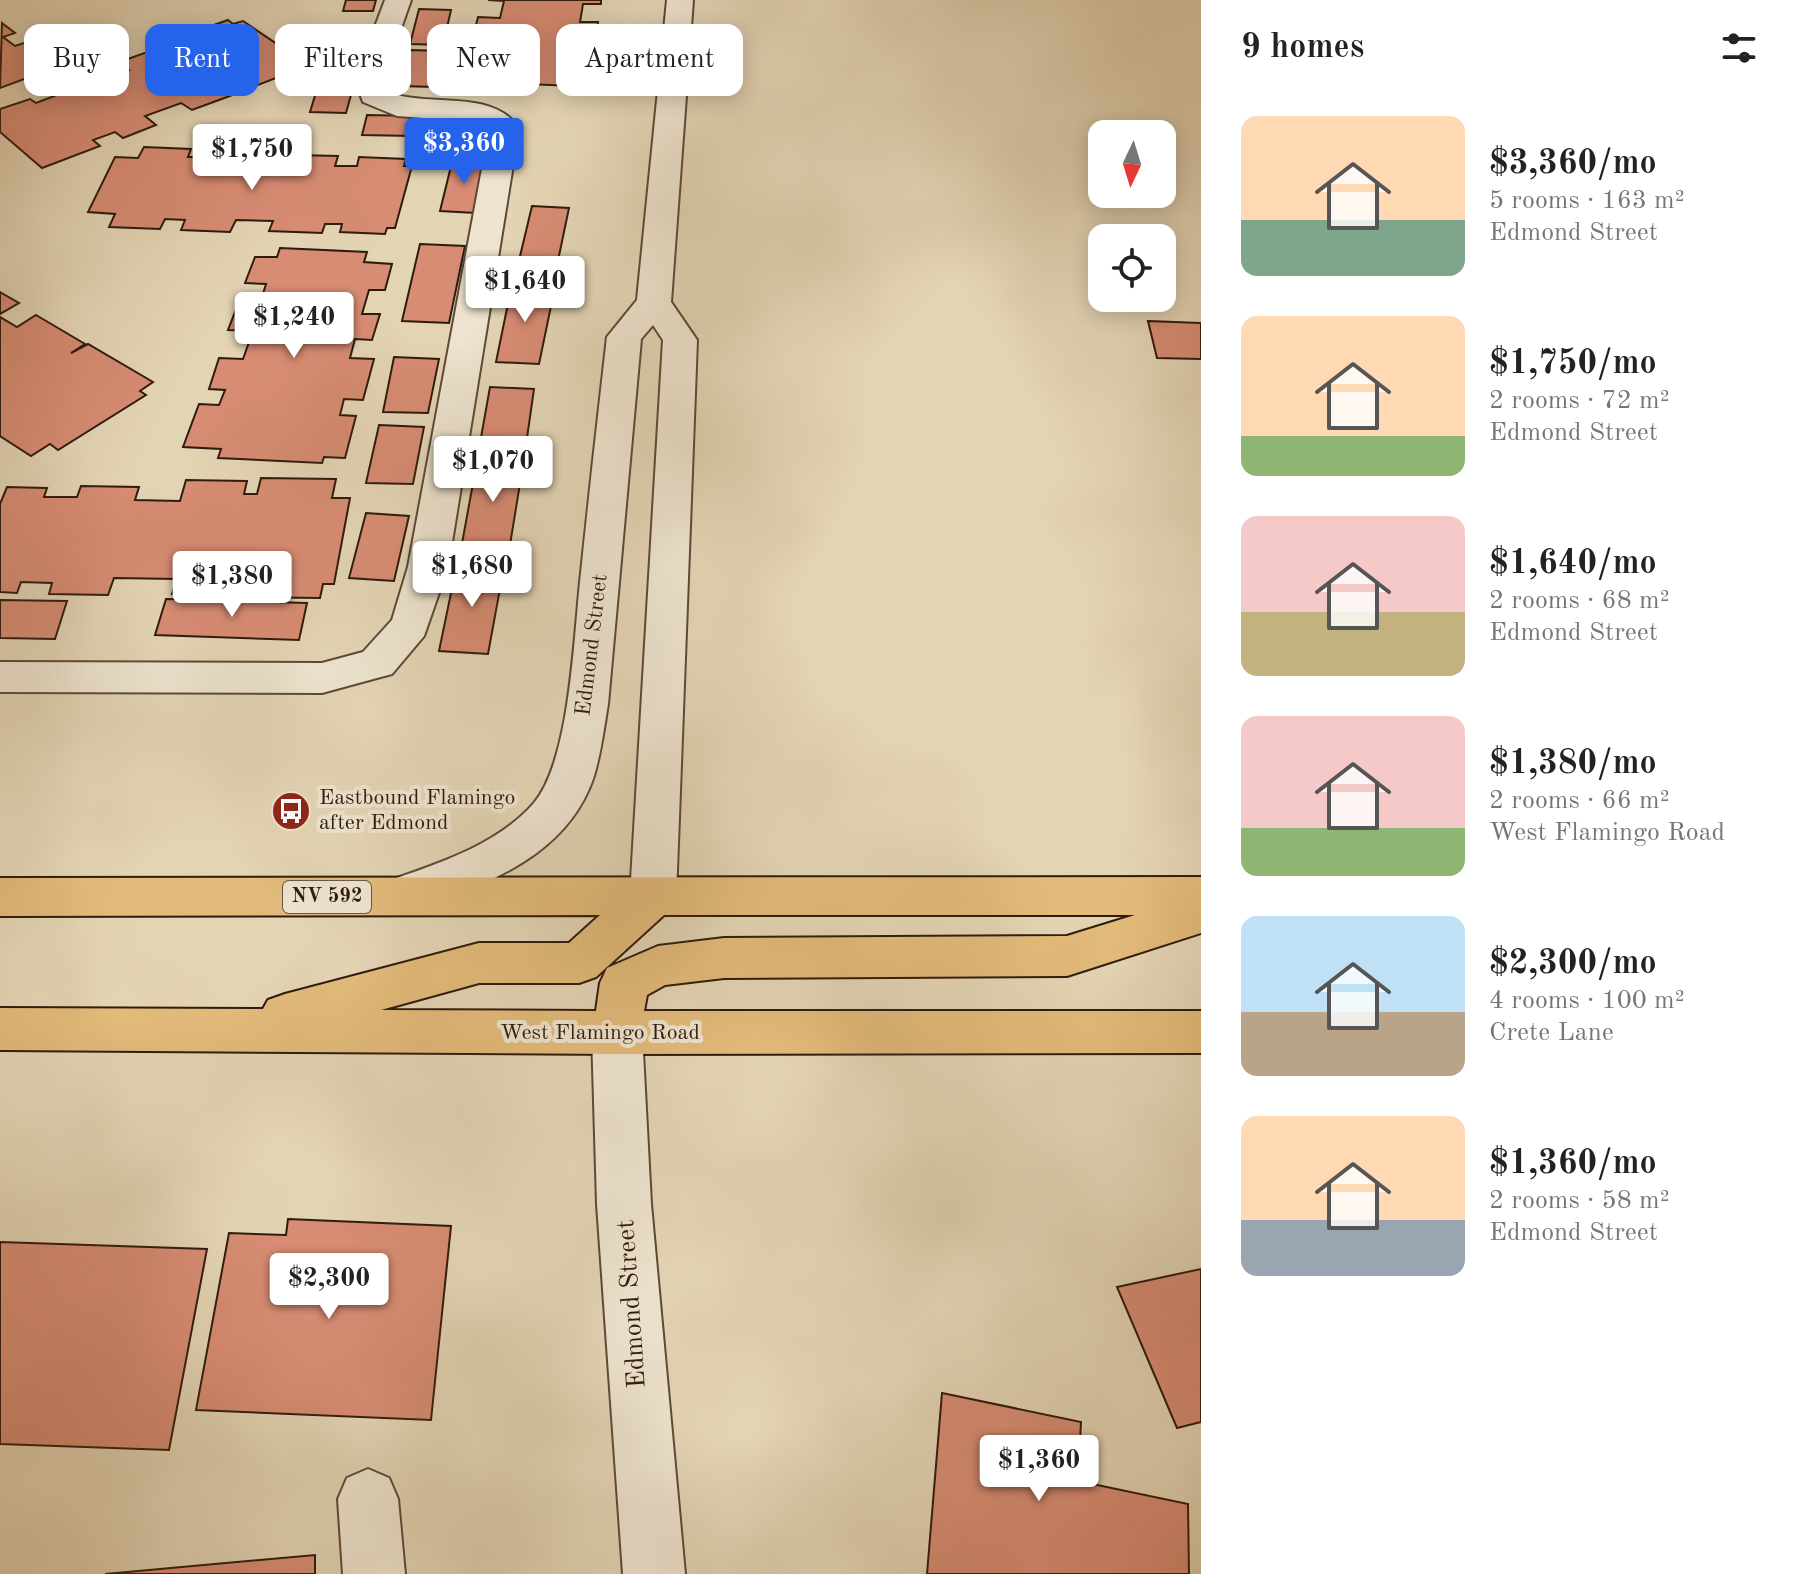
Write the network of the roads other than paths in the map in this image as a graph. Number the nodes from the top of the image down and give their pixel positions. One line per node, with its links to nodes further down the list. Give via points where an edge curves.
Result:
1 (398, 0): 4 (street, via 369,80 373,96 397,107 485,114 504,128 428,567 410,626 377,663 322,678)
2 (680, 0): 3 (street)
3 (654, 302): 7 (street, Edmond Street, via 624,337 587,704 562,799 541,825 503,851 465,872); 8 (street, via 680,340)
4 (0, 677)
5 (1201, 896): 8 (main road, NV 592)
6 (0, 897): 7 (main road, NV 592)
7 (395, 897): 8 (main road, NV 592)
8 (653, 897): 11 (main road, via 579,963 479,963)
9 (1201, 914): 13 (main road, via 1067,956 724,958 658,966 624,983)
10 (0, 1029): 11 (main road, West Flamingo Road)
11 (232, 1029): 13 (main road, West Flamingo Road)
12 (1201, 1032): 13 (main road, West Flamingo Road)
13 (617, 1033): 16 (street, Edmond Street, via 624,1204)
14 (368, 1499): 15 (street)
15 (374, 1574)
16 (654, 1574)

